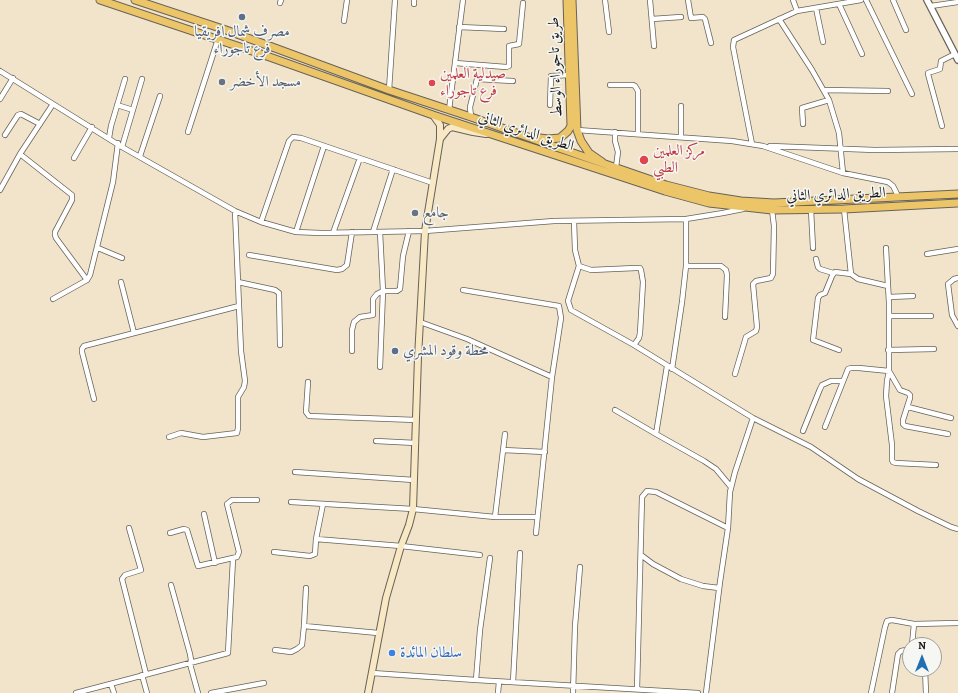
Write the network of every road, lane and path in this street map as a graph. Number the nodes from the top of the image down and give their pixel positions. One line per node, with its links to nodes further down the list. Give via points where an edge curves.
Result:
1 (100, 0): 30 (main road, الطريق الدائري الثاني)
2 (135, 0): 31 (main road, الطريق الدائري الثاني)
3 (347, 0): 25 (street)
4 (395, 0): 49 (street)
5 (462, 0): 26 (street)
6 (567, 0): 43 (main road, طريق تاجوراء الوسط)
7 (572, 0): 68 (main road, طريق تاجوراء الوسط)
8 (605, 0): 29 (street)
9 (650, 0): 23 (street)
10 (688, 0): 33 (street, via 691,18 705,19)
11 (793, 0): 21 (street)
12 (861, 0): 18 (street)
13 (866, 0): 52 (street)
14 (893, 0): 28 (street)
15 (927, 0): 19 (street)
16 (958, 2): 19 (street)
17 (523, 3): 41 (street, via 519,44 510,46 509,66)
18 (838, 4): 20 (street); 37 (street)
19 (931, 6): 38 (street)
20 (816, 8): 21 (street); 32 (street)
21 (797, 11): 24 (street)
22 (681, 17): 23 (street)
23 (652, 19): 34 (street)
24 (779, 19): 50 (street); 79 (street, via 737,38 733,43)
25 (344, 21)
26 (459, 27): 27 (street); 41 (street)
27 (504, 29)
28 (906, 30)
29 (608, 32)
30 (218, 40): 35 (main road, الطريق الدائري الثاني); 69 (street)
31 (256, 41): 35 (main road, via 256,46); 36 (main road, الطريق الدائري الثاني)
32 (823, 42)
33 (711, 43)
34 (654, 46)
35 (251, 50): 39 (main road, الطريق الدائري الثاني)
36 (279, 50): 39 (main road, via 275,54); 49 (main road, الطريق الدائري الثاني)
37 (862, 54)
38 (955, 54): 40 (street); 66 (street, via 941,61 940,69 928,74)
39 (275, 59): 62 (main road, الطريق الدائري الثاني)
40 (958, 60)
41 (455, 63): 61 (street)
42 (0, 71): 44 (street)
43 (569, 75): 58 (street, via 552,76); 74 (main road, طريق تاجوراء الوسط, via 571,126 568,131 555,139)
44 (13, 78): 54 (street); 56 (street)
45 (125, 79): 57 (street)
46 (142, 79): 60 (street)
47 (513, 80): 63 (street, via 477,79 470,107)
48 (610, 85): 72 (street, via 633,85 637,88)
49 (389, 90): 61 (main road, الطريق الدائري الثاني)
50 (824, 90): 51 (street); 55 (street)
51 (888, 91)
52 (912, 94)
53 (160, 96): 86 (street)
54 (0, 99)
55 (829, 100): 65 (street, via 802,108); 83 (street)
56 (53, 104): 64 (street); 67 (street)
57 (117, 105): 60 (street); 76 (street)
58 (550, 105)
59 (681, 106): 75 (street)
60 (133, 110): 82 (street)
61 (449, 110): 63 (main road, الطريق الدائري الثاني)
62 (433, 115): 71 (main road, الطريق الدائري الثاني); 77 (main road, via 440,125)
63 (471, 116): 74 (main road, الطريق الدائري الثاني)
64 (40, 124): 73 (street, via 21,114); 85 (street)
65 (803, 124)
66 (942, 126)
67 (92, 127): 76 (street); 87 (street)
68 (577, 130): 70 (street); 89 (main road, طريق تاجوراء الوسط, via 589,153)
69 (188, 132)
70 (614, 132): 72 (street); 90 (street, via 618,152)
71 (492, 134): 77 (main road, via 452,127); 98 (main road, الطريق الدائري الثاني, via 666,191 709,203)
72 (638, 134): 75 (street)
73 (5, 135)
74 (522, 135): 89 (main road, الطريق الدائري الثاني)
75 (682, 137): 79 (street)
76 (109, 138): 78 (street)
77 (440, 139): 93 (main road)
78 (118, 143): 82 (street); 113 (street, via 113,182)
79 (752, 144): 81 (street)
80 (324, 146): 88 (street); 105 (street, via 295,136 291,138); 108 (street)
81 (763, 146): 83 (street); 92 (street)
82 (122, 147): 86 (street)
83 (841, 149): 84 (street); 92 (street)
84 (958, 149)
85 (20, 154): 94 (street); 126 (street, via 72,195 55,235)
86 (140, 156): 100 (street)
87 (74, 158)
88 (360, 158): 91 (street); 112 (street)
89 (604, 163): 90 (main road, الطريق الدائري الثاني)
90 (616, 167): 96 (main road, الطريق الدائري الثاني, via 685,190 742,201 774,203)
91 (393, 169): 93 (street); 110 (street)
92 (843, 173): 96 (street, via 888,182)
93 (433, 183): 107 (main road)
94 (0, 190)
95 (958, 194): 96 (main road, الطريق الدائري الثاني)
96 (898, 196)
97 (958, 203): 99 (main road, الطريق الدائري الثاني)
98 (744, 208): 101 (main road, الطريق الدائري الثاني); 103 (street)
99 (844, 209): 102 (main road, الطريق الدائري الثاني); 124 (street)
100 (235, 210): 105 (street); 128 (street)
101 (772, 210): 102 (main road, الطريق الدائري الثاني); 151 (street, via 773,274 771,278 756,281 754,284 757,327 756,331 746,336)
102 (811, 210): 114 (street)
103 (686, 219): 104 (street); 122 (street)
104 (574, 221): 107 (street); 121 (street, via 575,250)
105 (261, 222): 108 (street)
106 (409, 231): 107 (street); 111 (street); 131 (street, via 403,256 400,290)
107 (425, 231): 139 (main road)
108 (296, 232): 112 (street)
109 (352, 232): 110 (street); 112 (street); 118 (street, via 347,265 342,269)
110 (372, 232): 111 (street)
111 (380, 232): 131 (street)
112 (333, 233)
113 (98, 248): 119 (street); 126 (street)
114 (812, 248)
115 (886, 248): 129 (street)
116 (958, 249): 117 (street)
117 (927, 254)
118 (248, 255)
119 (122, 258)
120 (816, 259): 123 (street, via 820,269)
121 (579, 266): 143 (street, via 568,301 570,310); 143 (street, via 591,270 640,268 643,282 640,333)
122 (686, 266): 138 (street, via 721,266 726,270); 149 (street)
123 (833, 273): 124 (street); 145 (street, via 825,294 818,298 813,338 815,342)
124 (851, 274): 129 (street, via 858,279)
125 (958, 278): 140 (street, via 954,278 948,284 952,315)
126 (87, 280): 134 (street)
127 (121, 282): 141 (street)
128 (238, 282): 135 (street); 142 (street, via 279,293)
129 (888, 286): 133 (street)
130 (463, 290): 152 (street, via 560,306 561,318)
131 (383, 291): 147 (street, via 376,294 373,299 373,315 360,317 354,322); 148 (street)
132 (913, 296): 133 (street)
133 (889, 297): 136 (street)
134 (54, 298)
135 (239, 306): 141 (street); 166 (street, via 245,381 238,397 237,433 203,437 181,433)
136 (889, 316): 137 (street); 146 (street)
137 (931, 316)
138 (725, 317)
139 (420, 322): 152 (street, via 467,339); 160 (main road)
140 (958, 326)
141 (134, 333): 155 (street, via 82,348)
142 (280, 345)
143 (634, 345): 149 (street)
144 (934, 349): 146 (street)
145 (839, 350)
146 (888, 350): 150 (street)
147 (352, 351)
148 (380, 367)
149 (670, 367): 158 (street); 164 (street)
150 (889, 371): 153 (street, via 851,368); 156 (street, via 900,390 910,395); 171 (street, via 886,396 892,460 896,463)
151 (735, 374)
152 (552, 377): 170 (street)
153 (843, 381): 161 (street); 162 (street, via 831,381 822,386)
154 (308, 382): 160 (street, via 306,412 310,416)
155 (94, 399)
156 (908, 407): 159 (street); 165 (street, via 903,420 905,426)
157 (615, 410): 164 (street)
158 (753, 418): 174 (street); 184 (street, via 811,447 858,480)
159 (951, 418)
160 (416, 420): 168 (main road)
161 (825, 427)
162 (803, 431)
163 (505, 434): 169 (street)
164 (656, 434): 174 (street, via 716,469)
165 (948, 434)
166 (168, 437)
167 (376, 441): 168 (street)
168 (416, 443): 173 (main road)
169 (503, 450): 170 (street); 180 (street)
170 (545, 452): 181 (street)
171 (936, 465)
172 (295, 472): 173 (street)
173 (414, 480): 178 (main road)
174 (731, 487): 183 (street)
175 (257, 500): 194 (street, via 232,500 227,504 239,554)
176 (291, 502): 177 (street)
177 (323, 504): 178 (street); 187 (street)
178 (413, 509): 180 (street); 188 (main road)
179 (204, 514): 195 (street)
180 (495, 517): 181 (street)
181 (536, 517): 186 (street)
182 (129, 528): 209 (street, via 141,570 125,575 122,579)
183 (728, 528): 192 (street, via 656,492 647,491 642,497 641,504); 199 (street)
184 (958, 529)
185 (170, 533): 195 (street, via 187,530 198,566)
186 (536, 533)
187 (316, 539): 188 (street); 189 (street, via 313,556)
188 (401, 546): 191 (street); 203 (main road)
189 (274, 552)
190 (520, 553): 213 (street)
191 (480, 555)
192 (641, 555): 199 (street, via 681,579); 217 (street)
193 (490, 558): 211 (street)
194 (232, 559): 195 (street); 207 (street, via 229,652)
195 (215, 563)
196 (580, 567): 216 (street)
197 (171, 585): 207 (street, via 190,654)
198 (306, 588): 202 (street)
199 (719, 588): 227 (street)
200 (958, 623): 201 (street)
201 (914, 624): 204 (street); 228 (street, via 887,621)
202 (304, 626): 203 (street); 205 (street, via 300,647 291,652)
203 (378, 633): 208 (main road)
204 (913, 637)
205 (276, 650)
206 (902, 651): 229 (street, via 898,654)
207 (190, 664): 209 (street); 221 (street)
208 (372, 673): 211 (street); 223 (main road)
209 (144, 675): 215 (street); 220 (street)
210 (925, 677): 230 (street)
211 (476, 680): 212 (street)
212 (499, 682): 213 (street); 224 (street)
213 (513, 682): 216 (street)
214 (264, 683): 222 (street)
215 (111, 684): 218 (street); 219 (street)
216 (573, 686): 217 (street); 225 (street)
217 (637, 689): 226 (street)
218 (76, 693)
219 (114, 693)
220 (147, 693)
221 (198, 693)
222 (210, 693)
223 (368, 693)
224 (498, 693)
225 (573, 693)
226 (698, 693)
227 (706, 693)
228 (871, 693)
229 (892, 693)
230 (926, 693)

